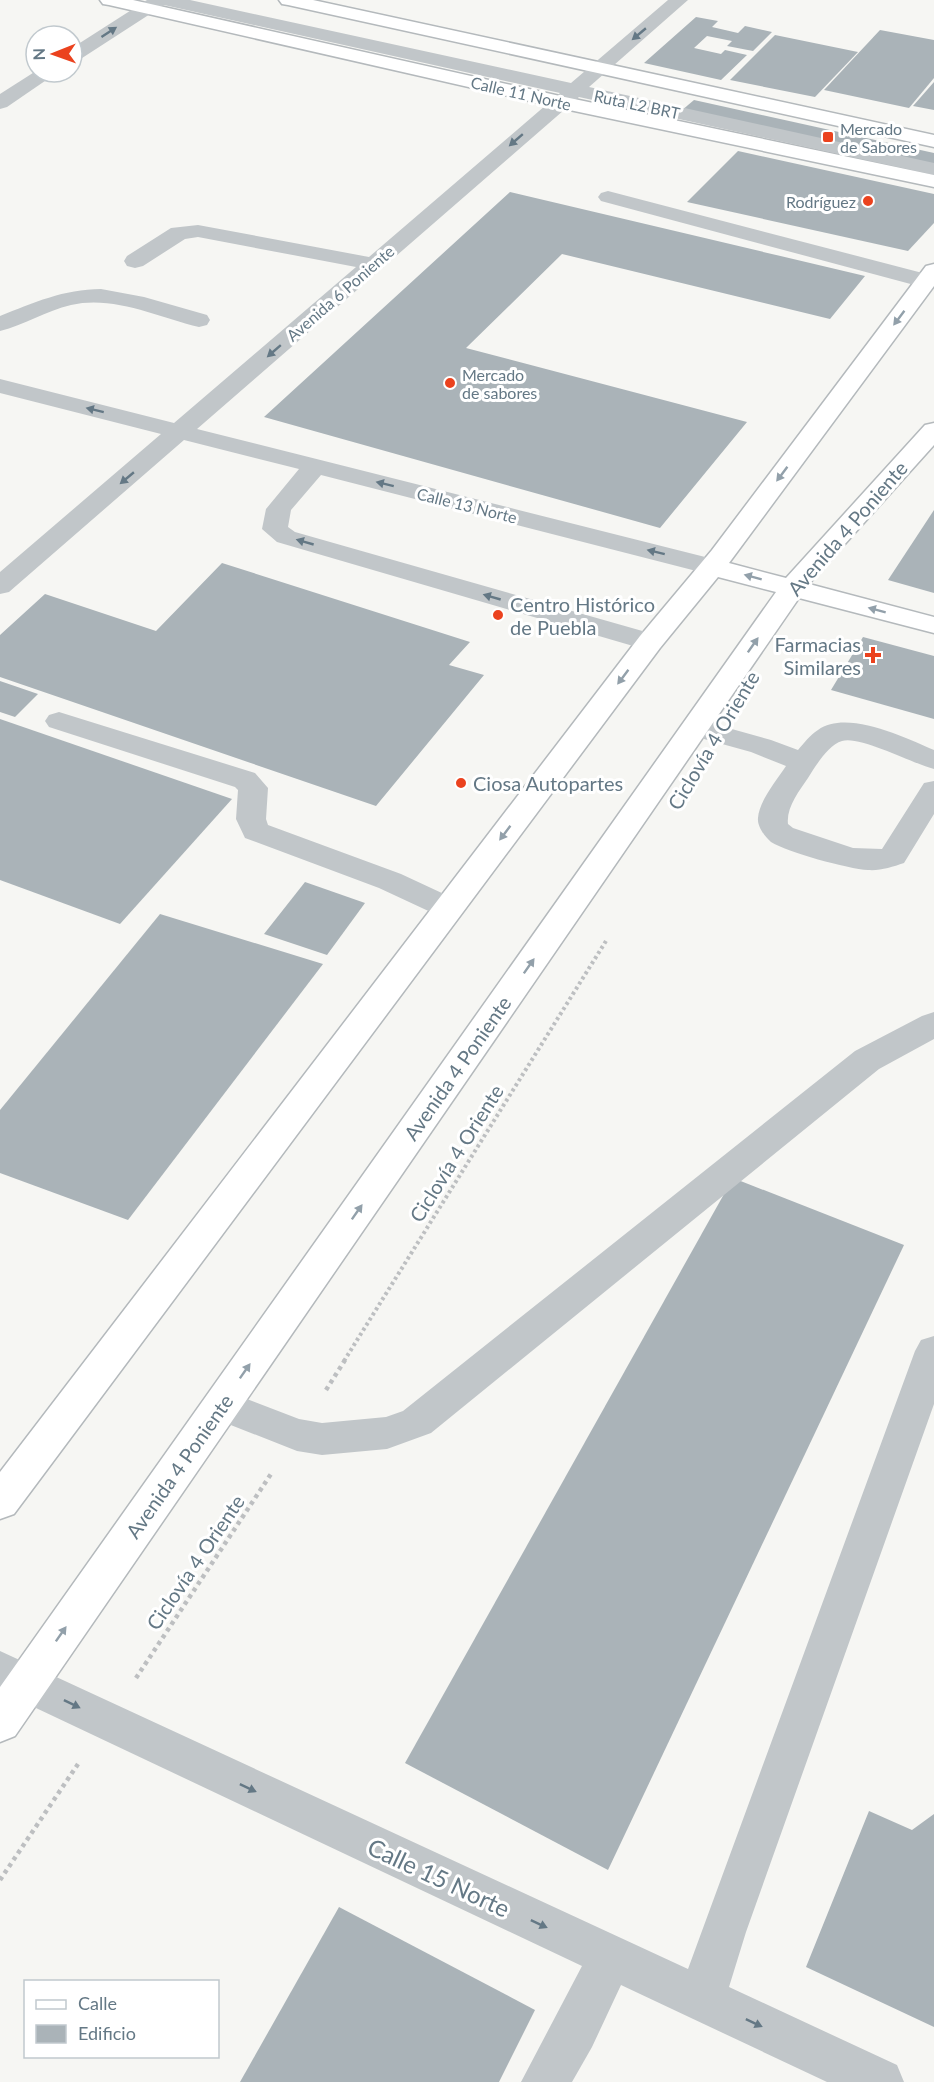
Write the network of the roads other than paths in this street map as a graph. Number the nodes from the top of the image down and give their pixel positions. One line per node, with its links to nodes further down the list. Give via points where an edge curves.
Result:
1 (109, 0): 6 (main road, Calle 11 Norte)
2 (165, 0): 10 (street, Ruta L2 BRT)
3 (247, 0): 8 (street, Ruta L2 BRT)
4 (288, 0): 8 (main road)
5 (679, 0): 8 (street, Avenida 6 Poniente, one-way to 8)
6 (152, 4): 7 (street, one-way to 6); 10 (main road, Calle 11 Norte)
7 (84, 48)
8 (595, 71): 10 (street, Avenida 6 Poniente); 12 (main road); 13 (street, Ruta L2 BRT)
9 (29, 84): 11 (street)
10 (567, 96): 14 (street, Ruta L2 BRT); 15 (main road, Calle 11 Norte); 18 (street, Avenida 6 Poniente, one-way to 18)
11 (0, 103)
12 (934, 141)
13 (934, 151)
14 (934, 169)
15 (934, 181)
16 (608, 197): 19 (street)
17 (135, 261): 18 (street, via 186,231)
18 (373, 264): 24 (street, Avenida 6 Poniente, one-way to 24)
19 (931, 278): 26 (main road, one-way to 26)
20 (199, 320): 21 (street, via 89,296 69,299)
21 (0, 324)
22 (0, 386): 24 (street, Calle 13 Norte, one-way to 22)
23 (934, 430): 28 (main road, Avenida 4 Poniente)
24 (181, 432): 25 (street, Calle 13 Norte); 27 (street, Avenida 6 Poniente, one-way to 27)
25 (315, 466): 26 (street, Calle 13 Norte, one-way to 25); 30 (street, one-way to 25, via 286,537 275,529 279,509)
26 (712, 567): 28 (main road, Calle 13 Norte, one-way to 26); 30 (main road)
27 (0, 586)
28 (793, 588): 29 (main road, Calle 13 Norte, one-way to 28); 32 (main road, Avenida 4 Poniente, one-way to 28)
29 (934, 625)
30 (650, 642): 36 (main road, one-way to 36)
31 (59, 721): 36 (street, via 245,780 253,788 251,819 256,831 390,881)
32 (696, 728): 34 (street); 39 (main road, Avenida 4 Poniente, one-way to 32)
33 (934, 760): 34 (street, via 857,732 838,732 827,735)
34 (803, 762): 35 (street, via 773,816 774,827 782,835 861,860 882,861 893,856)
35 (934, 790)
36 (448, 908): 40 (main road)
37 (934, 1024): 39 (street, via 867,1060 417,1422 387,1433 322,1439 297,1435)
38 (934, 1351): 44 (street)
39 (221, 1405): 41 (main road, Avenida 4 Poniente, one-way to 39)
40 (0, 1502)
41 (14, 1676): 42 (main road, Avenida 4 Poniente); 43 (street, Calle 15 Norte, one-way to 43)
42 (0, 1722)
43 (610, 1958): 44 (street, Calle 15 Norte); 45 (street)
44 (702, 1999): 46 (street, Calle 15 Norte, one-way to 46)
45 (545, 2082)
46 (880, 2082)

